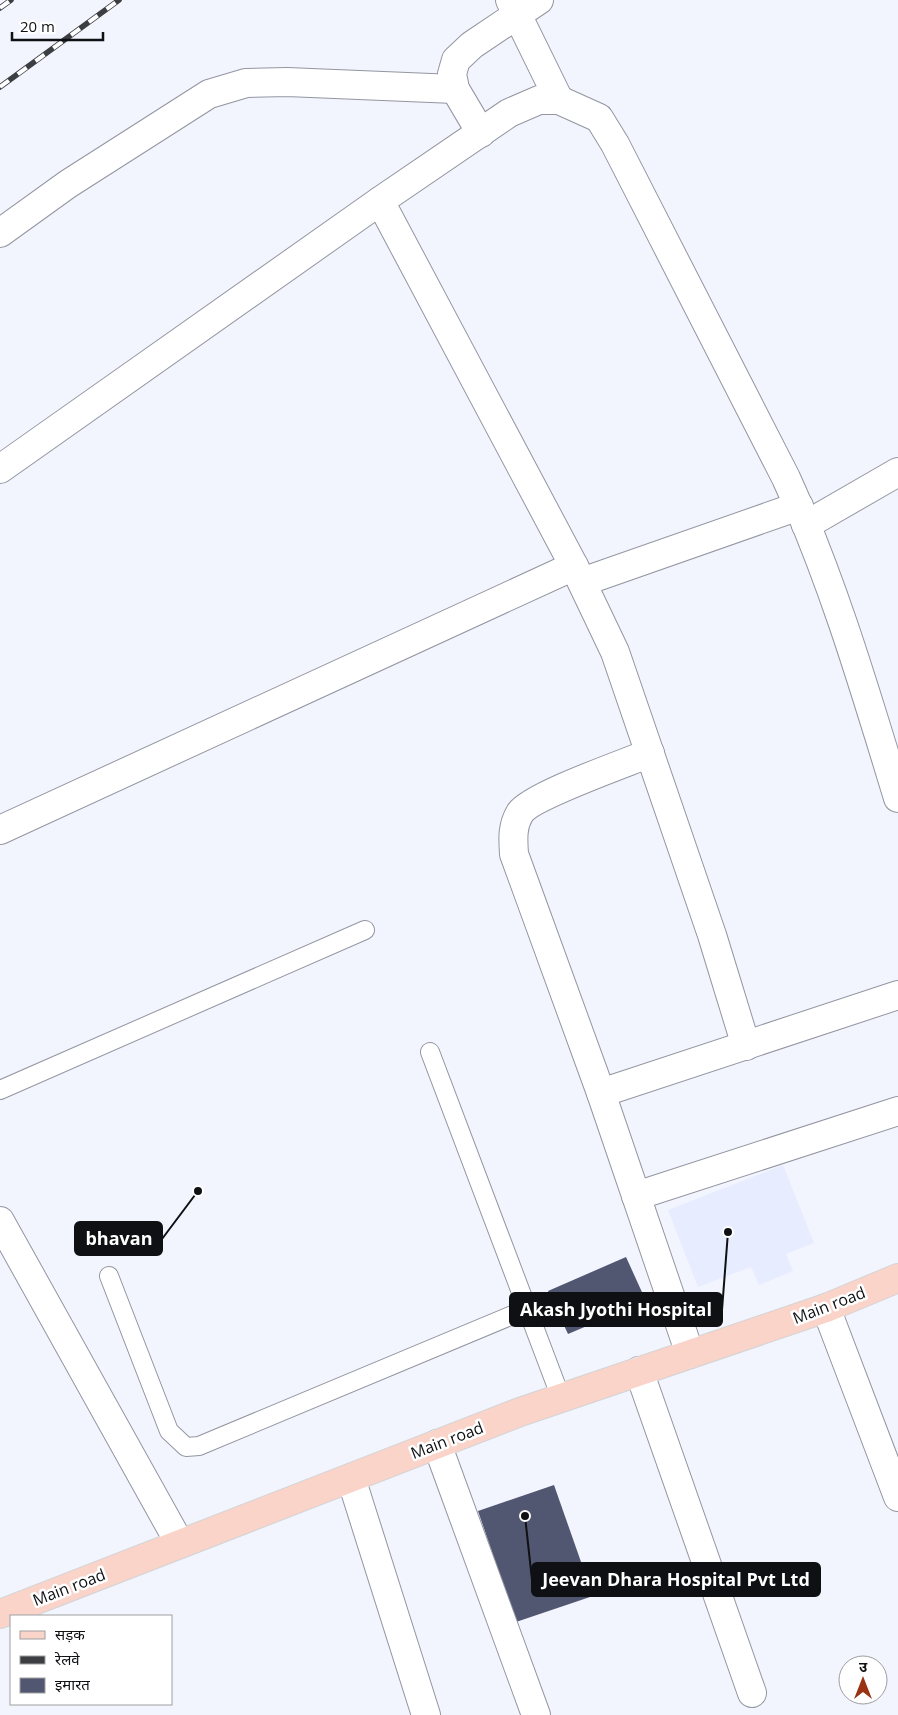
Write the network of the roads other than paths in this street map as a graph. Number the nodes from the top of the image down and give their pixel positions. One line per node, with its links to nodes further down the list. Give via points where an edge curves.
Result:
1 (522, 5): 2 (street, via 456,60 452,74); 3 (street)
2 (455, 90): 4 (street); 6 (street, via 287,82 246,83 209,94 68,184)
3 (559, 100): 4 (street, via 539,100 509,113); 9 (street, via 599,118 615,144)
4 (481, 133): 5 (street)
5 (380, 201): 7 (street); 10 (street)
6 (0, 233)
7 (0, 469)
8 (898, 472): 9 (street)
9 (803, 515): 10 (street); 12 (street, via 856,660)
10 (578, 574): 11 (street, via 615,652); 13 (street)
11 (650, 753): 16 (street); 19 (street, via 540,797 521,812 513,831 514,854)
12 (898, 798)
13 (0, 830)
14 (365, 930): 18 (lane)
15 (898, 995): 16 (street)
16 (746, 1046): 19 (street)
17 (430, 1052): 26 (lane)
18 (0, 1090)
19 (601, 1093): 21 (street)
20 (898, 1111): 21 (street)
21 (636, 1196): 27 (street)
22 (0, 1222): 33 (street)
23 (109, 1276): 26 (lane, via 169,1431 186,1447 199,1446)
24 (898, 1278): 25 (main road, Main road)
25 (826, 1308): 27 (main road, Main road); 32 (street)
26 (527, 1309): 29 (lane)
27 (690, 1354): 28 (main road, Main road)
28 (640, 1371): 29 (main road, Main road); 35 (street)
29 (561, 1398): 30 (main road, Main road)
30 (437, 1444): 31 (main road, Main road); 37 (street)
31 (351, 1478): 33 (main road, Main road); 36 (street)
32 (898, 1497)
33 (180, 1544): 34 (main road, Main road)
34 (0, 1614)
35 (752, 1693)
36 (426, 1715)
37 (536, 1715)

